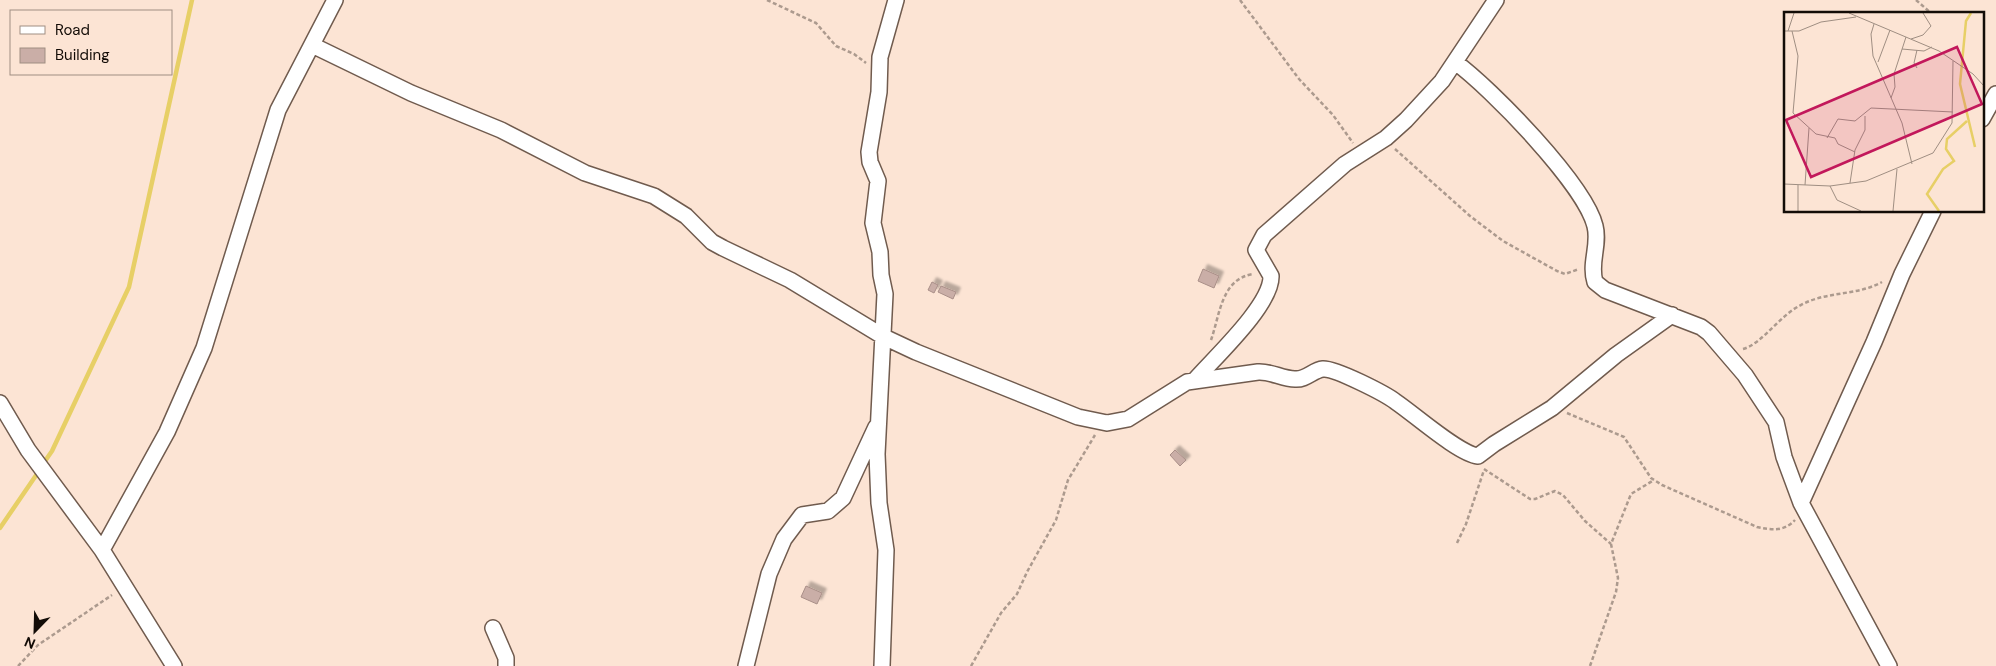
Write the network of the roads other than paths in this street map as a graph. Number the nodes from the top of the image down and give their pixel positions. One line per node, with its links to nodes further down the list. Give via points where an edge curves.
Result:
1 (335, 0): 4 (street)
2 (896, 0): 10 (street, via 880,57 879,92 869,152 878,181 873,223 885,294)
3 (1496, 0): 5 (street)
4 (312, 45): 10 (street, via 411,93 501,130 585,173 654,196 686,216 712,242 790,280); 15 (street, via 278,110 204,348 168,432)
5 (1455, 62): 9 (street, via 1538,142 1581,199 1596,226 1592,268 1595,282 1605,290); 11 (street, via 1429,95 1386,138 1360,152 1264,235 1256,250 1271,276 1270,287 1258,308)
6 (1996, 94): 7 (street)
7 (1984, 115)
8 (1932, 212): 14 (street)
9 (1672, 315): 11 (street, via 1616,355 1555,406 1494,444 1481,463 1395,401 1329,370 1323,369 1294,380 1267,371); 14 (street, via 1701,327 1745,375 1776,422 1784,457)
10 (884, 337): 11 (street, via 1078,417 1107,423 1128,419 1170,391); 13 (street)
11 (1194, 381)
12 (0, 404): 15 (street, via 28,450)
13 (879, 424): 19 (street, via 843,498 828,511 802,515 784,539 764,588); 20 (street, via 878,502 886,550)
14 (1802, 506): 21 (street)
15 (102, 550): 17 (street)
16 (494, 628): 18 (street)
17 (174, 666)
18 (506, 666)
19 (746, 666)
20 (882, 666)
21 (1889, 666)

